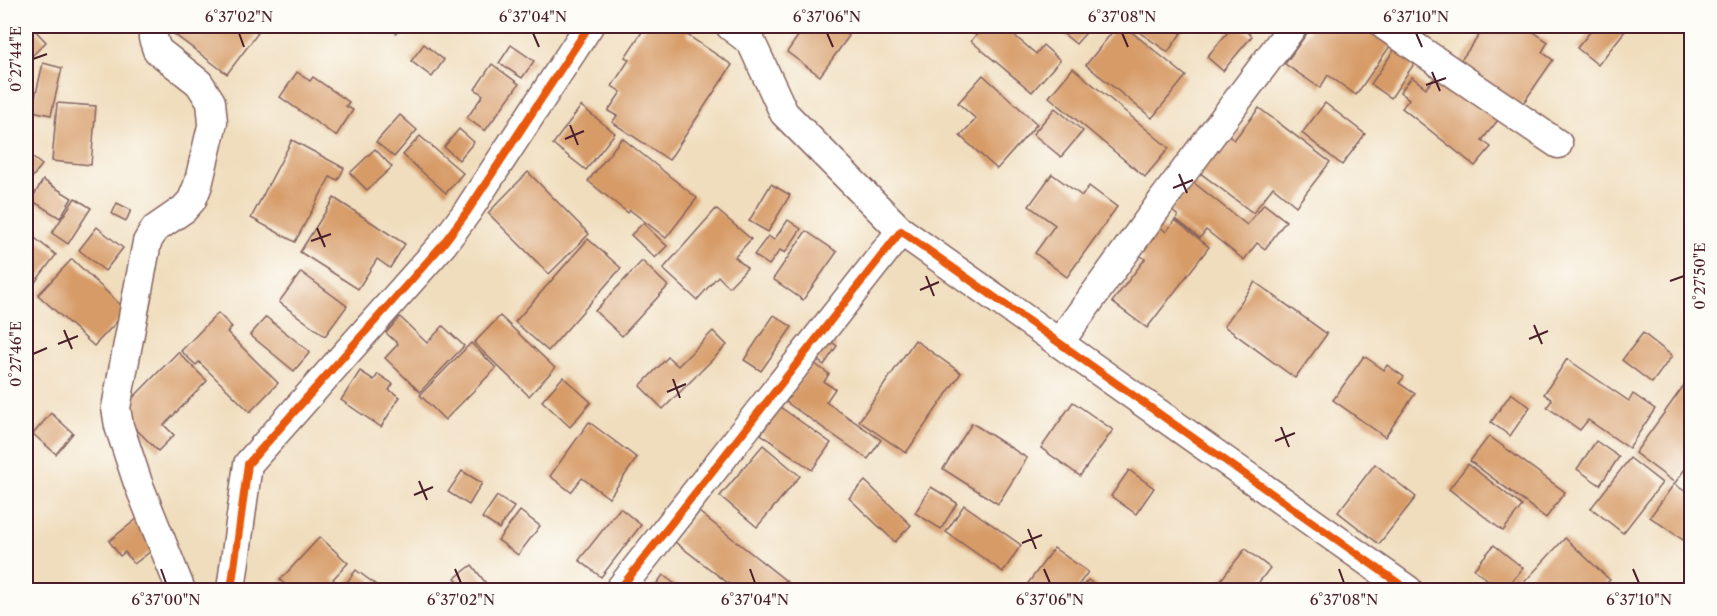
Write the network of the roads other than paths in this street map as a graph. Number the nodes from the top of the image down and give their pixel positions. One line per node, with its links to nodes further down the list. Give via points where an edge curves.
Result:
1 (153, 26): 10 (street, via 157,50 199,83 211,102 213,122 192,200 155,229 147,242 116,408 118,426 138,483)
2 (589, 26): 11 (street, via 443,244 248,464)
3 (730, 26): 7 (street, via 751,42 784,113)
4 (1293, 26): 8 (street)
5 (1385, 26): 6 (street)
6 (1558, 144)
7 (901, 231): 8 (street); 12 (street)
8 (1059, 343): 9 (street)
9 (1398, 588)
10 (181, 591)
11 (231, 591)
12 (619, 591)

